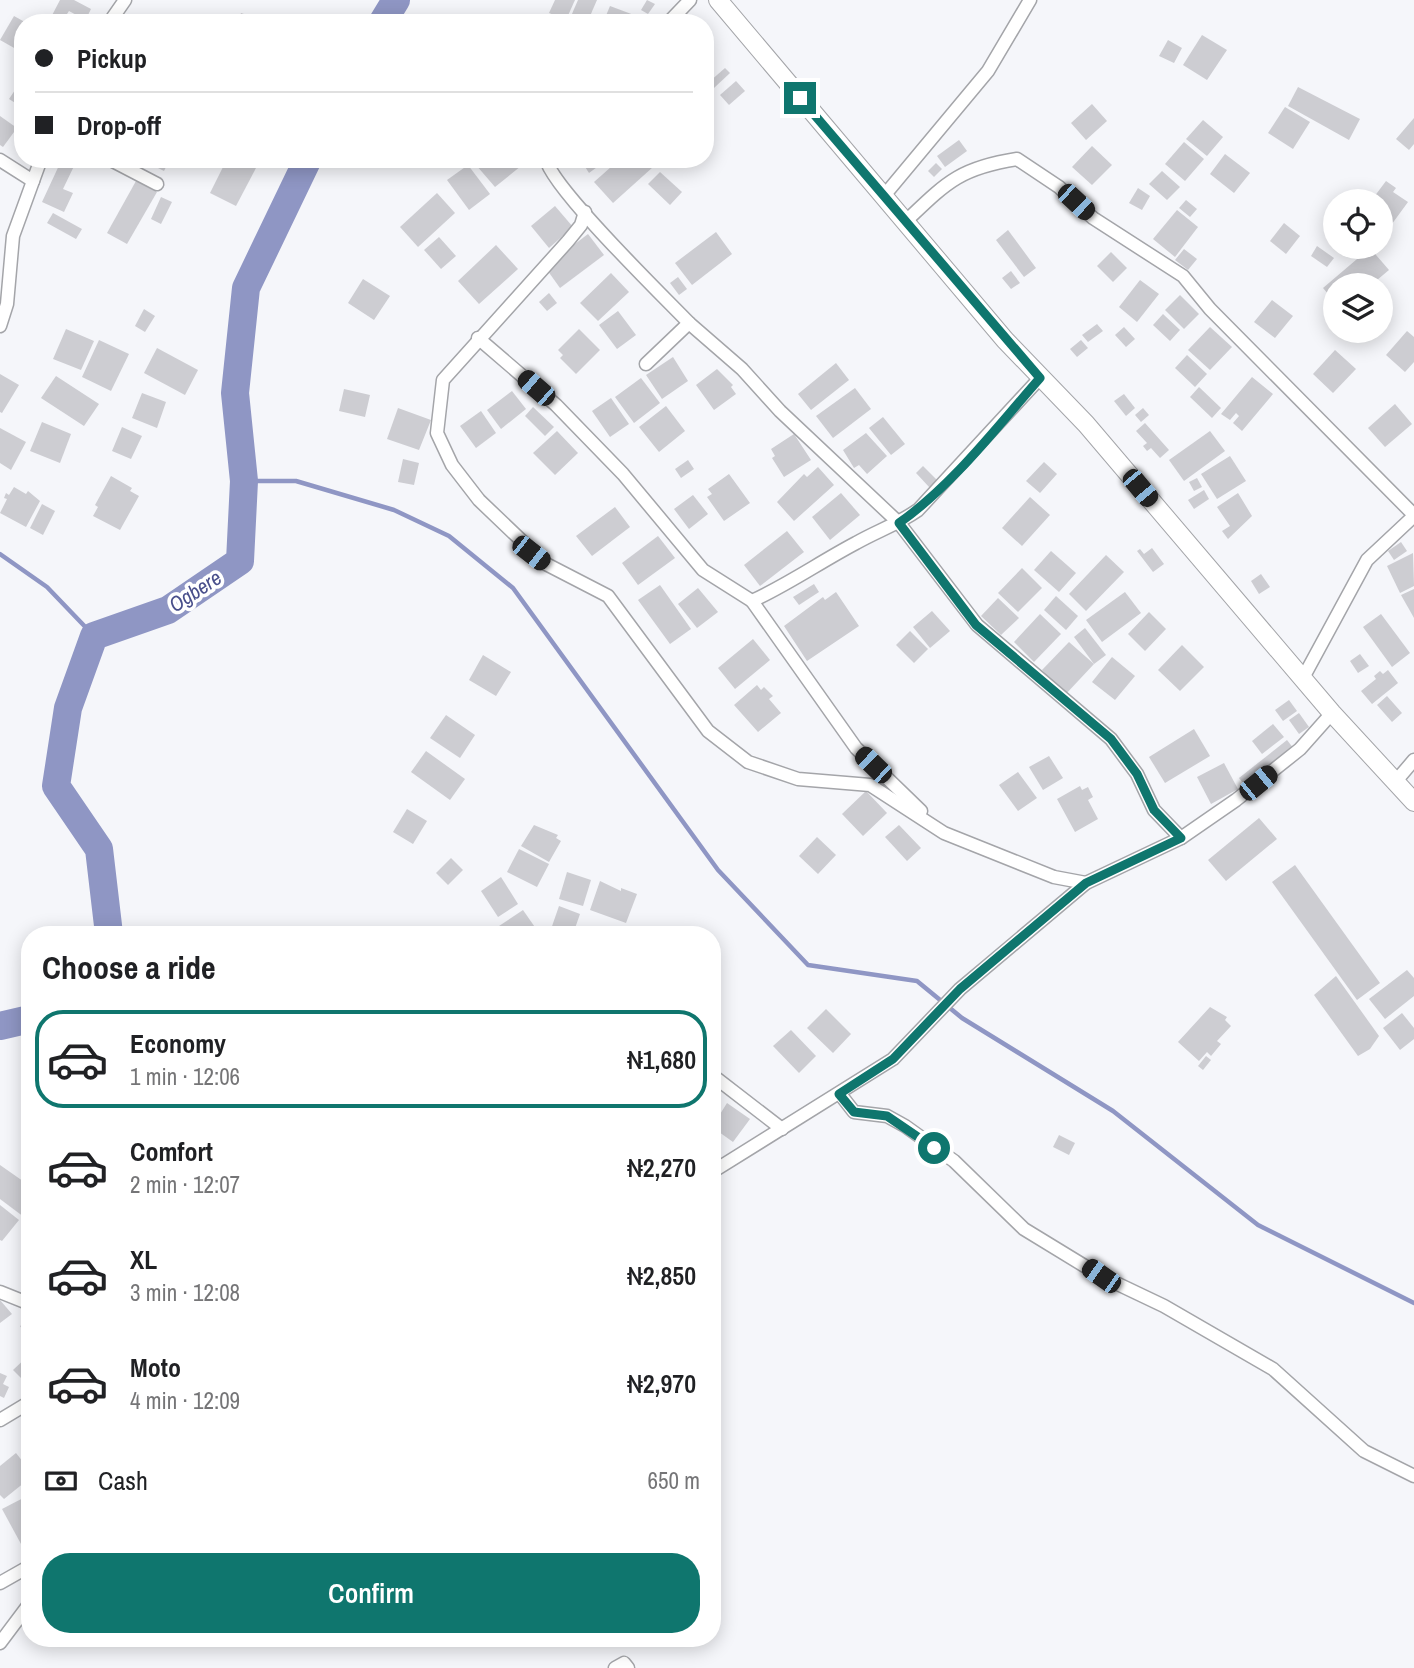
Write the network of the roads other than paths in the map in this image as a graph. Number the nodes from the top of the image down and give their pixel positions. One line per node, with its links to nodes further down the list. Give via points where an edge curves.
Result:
1 (690, 0): 4 (street)
2 (718, 0): 11 (main road)
3 (1030, 0): 11 (street, via 988,71)
4 (677, 14)
5 (0, 160): 9 (street)
6 (38, 168): 9 (street)
7 (126, 168): 10 (street)
8 (548, 168): 12 (street)
9 (33, 181): 14 (street)
10 (156, 184)
11 (883, 197): 13 (main road)
12 (585, 212): 15 (street); 17 (street, via 568,241)
13 (905, 222): 19 (main road); 20 (street, via 943,187 974,167 1017,159 1059,187 1093,218 1183,276)
14 (7, 236): 16 (street, via 7,304)
15 (689, 323): 18 (street); 21 (street)
16 (0, 326)
17 (478, 338): 22 (street, via 585,434 702,570); 28 (street, via 443,380 437,433 452,465 479,500 546,564 608,596 708,731 748,762 798,779 870,785)
18 (646, 364)
19 (1040, 378): 21 (street, via 957,471); 23 (main road, via 1086,424)
20 (1414, 516): 23 (street, via 1367,560)
21 (899, 523): 22 (street); 29 (street, via 976,625 1111,739 1137,774 1154,810)
22 (752, 601): 28 (street, via 856,748)
23 (1303, 678): 24 (main road)
24 (1332, 713): 26 (main road); 29 (street, via 1300,749)
25 (1414, 760): 26 (street)
26 (1396, 781): 27 (main road)
27 (1414, 802)
28 (944, 833): 30 (street, via 1054,877)
29 (1181, 838): 30 (street)
30 (1086, 883): 32 (street, via 960,989 893,1059)
31 (721, 1082): 33 (street)
32 (839, 1094): 33 (street); 39 (street, via 854,1112 887,1116 954,1161 1024,1229 1273,1369 1364,1451)
33 (782, 1129): 34 (street)
34 (721, 1166)
35 (0, 1292): 36 (street)
36 (21, 1298)
37 (21, 1407): 38 (street)
38 (0, 1420)
39 (1414, 1476)
40 (21, 1571): 41 (street)
41 (0, 1583)
42 (21, 1615): 43 (street)
43 (0, 1643)
44 (615, 1668): 45 (street, via 624,1663)
45 (628, 1668)

